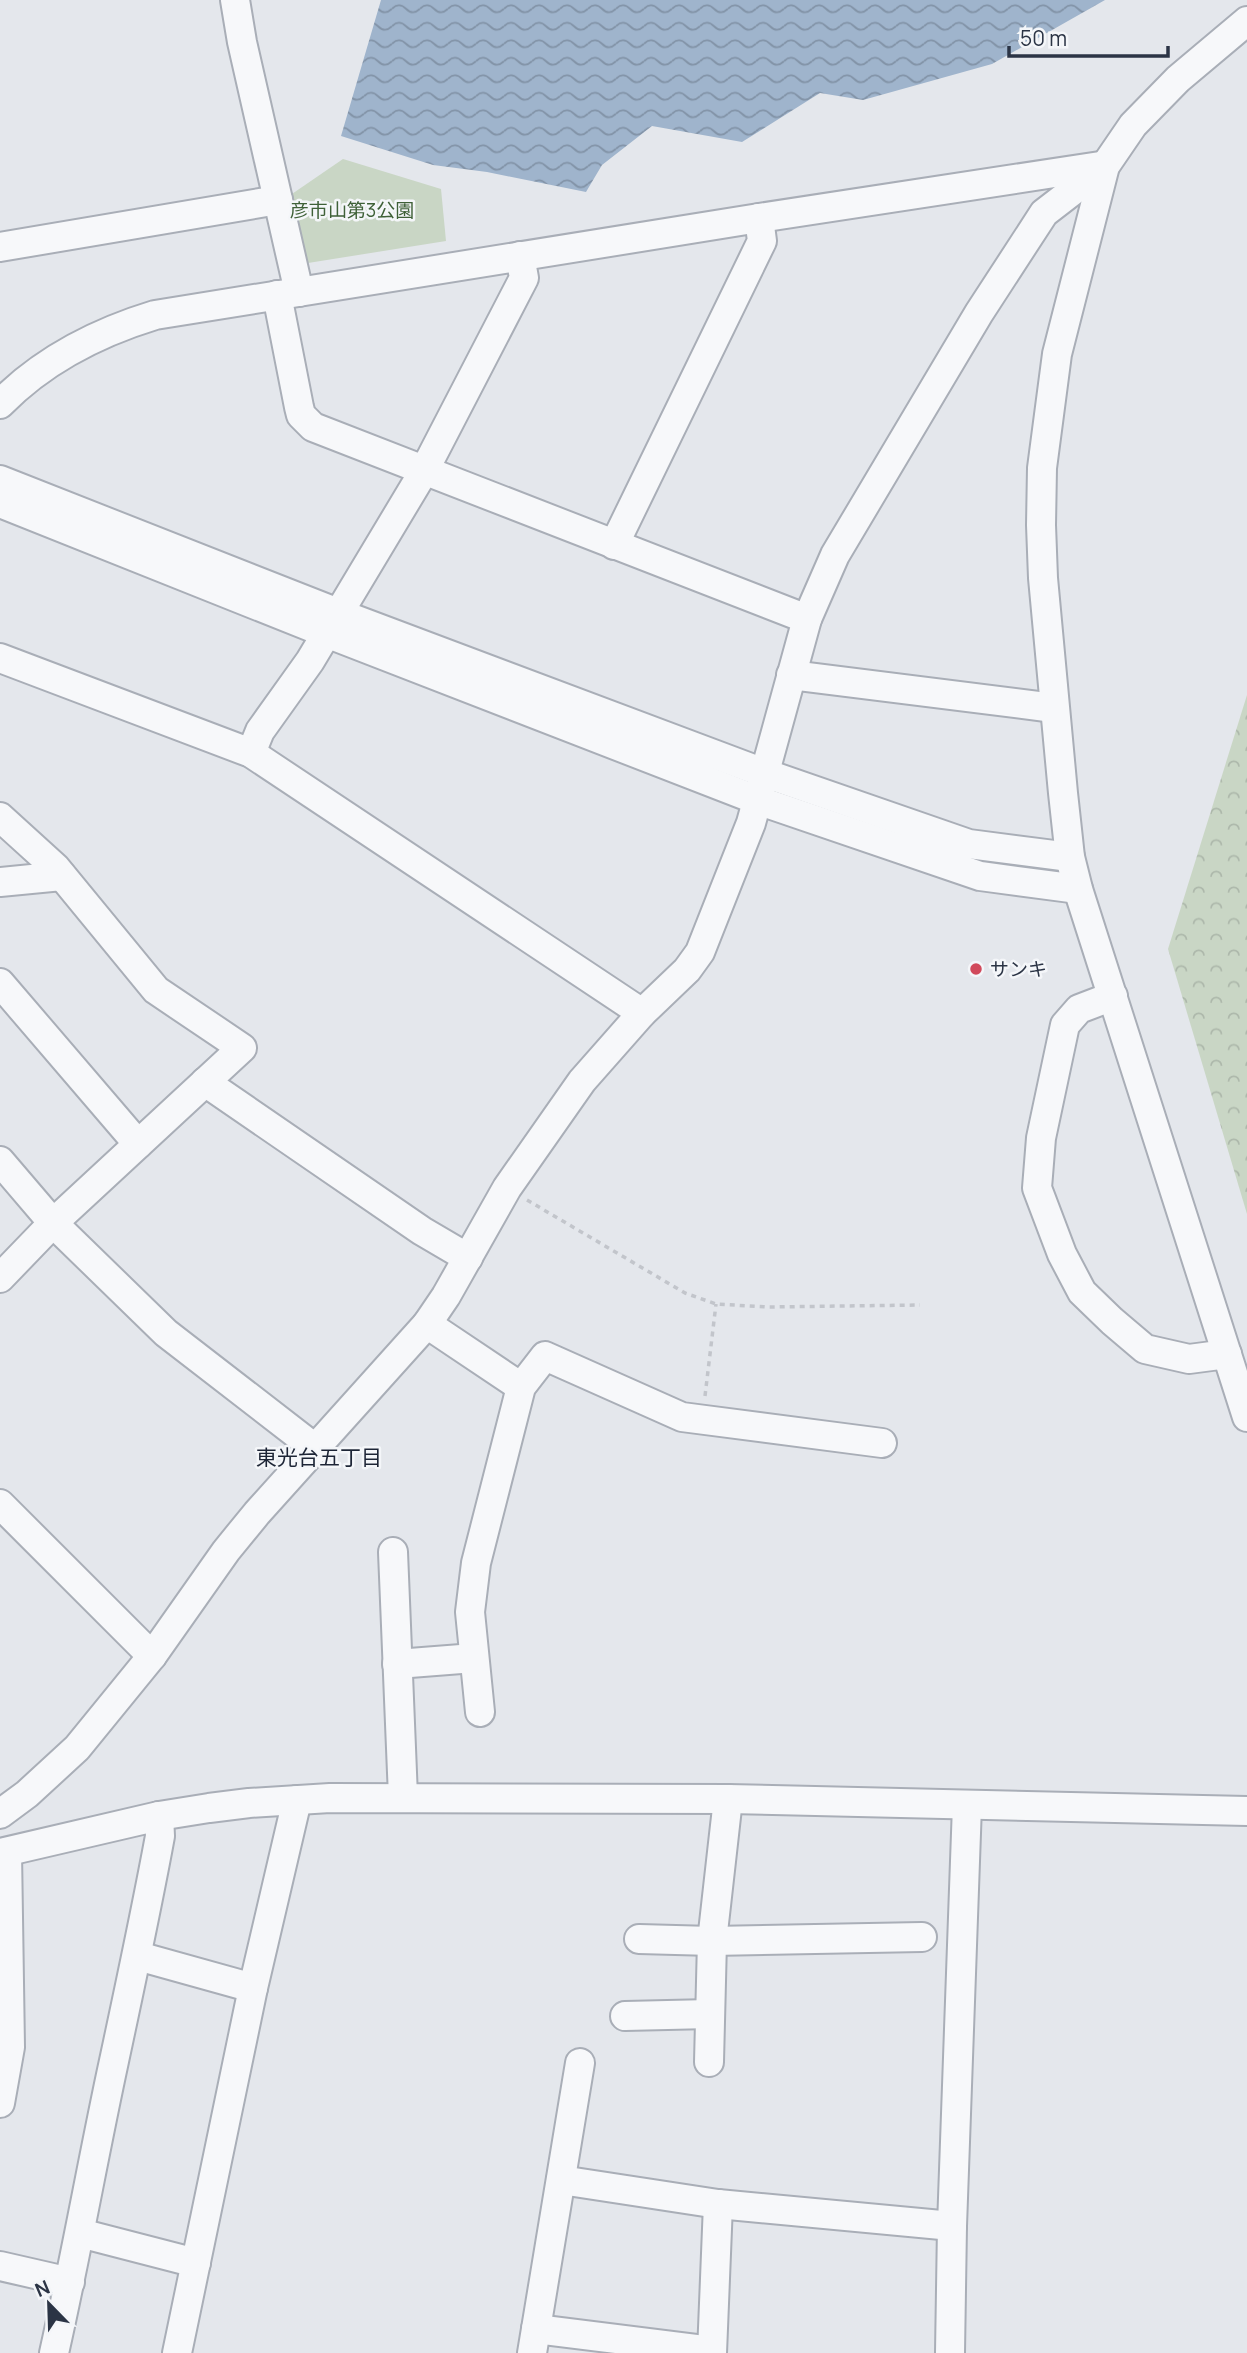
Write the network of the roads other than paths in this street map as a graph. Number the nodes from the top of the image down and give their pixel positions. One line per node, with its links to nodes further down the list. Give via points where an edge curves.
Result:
1 (235, 0): 4 (street)
2 (1247, 21): 3 (street, via 1178,79 1133,125)
3 (1105, 166): 5 (street); 14 (street, via 1044,212 835,555); 18 (street, via 1057,354 1042,468 1043,565)
4 (278, 200): 6 (street); 8 (street)
5 (759, 218): 7 (street); 13 (street, via 762,241)
6 (0, 247)
7 (520, 256): 8 (street); 10 (street, via 524,278)
8 (288, 293): 9 (street, via 121,326 45,365); 10 (street, via 299,407 306,422)
9 (0, 404)
10 (424, 471): 13 (street); 15 (street)
11 (0, 480): 15 (street)
12 (0, 503): 15 (street)
13 (614, 545): 14 (street)
14 (807, 619): 17 (street)
15 (332, 623): 19 (street, via 260,731); 20 (street); 21 (street)
16 (0, 658): 19 (street)
17 (791, 675): 18 (street); 20 (street)
18 (1054, 708): 23 (street)
19 (251, 753): 29 (street)
20 (764, 773): 21 (street); 23 (street, via 969,844)
21 (757, 800): 26 (street, via 980,876); 29 (street, via 700,952)
22 (0, 817): 24 (street)
23 (1070, 857): 26 (street)
24 (62, 876): 25 (street); 30 (street, via 156,990 242,1048)
25 (0, 882)
26 (1078, 889): 28 (street)
27 (0, 982): 31 (street)
28 (1114, 996): 37 (street); 37 (street, via 1079,1009 1065,1025 1041,1138 1037,1188 1082,1292 1112,1321 1145,1349 1189,1359)
29 (642, 1013): 34 (street, via 582,1080 507,1188)
30 (205, 1082): 31 (street); 34 (street)
31 (138, 1144): 33 (street)
32 (0, 1161): 33 (street)
33 (53, 1223): 35 (street); 41 (street, via 166,1333)
34 (468, 1258): 36 (street)
35 (0, 1278)
36 (427, 1324): 38 (street); 41 (street)
37 (1227, 1354): 39 (street)
38 (521, 1387): 40 (street, via 545,1356 682,1417); 45 (street, via 476,1563 470,1612)
39 (1247, 1417)
40 (882, 1443)
41 (316, 1449): 44 (street, via 226,1551)
42 (0, 1504): 44 (street)
43 (393, 1552): 46 (street)
44 (152, 1656): 53 (street, via 77,1748)
45 (474, 1658): 46 (street); 47 (street)
46 (397, 1664): 48 (street)
47 (480, 1712)
48 (403, 1797): 49 (street); 50 (street)
49 (728, 1799): 51 (street); 58 (street)
50 (297, 1800): 54 (street); 60 (street)
51 (967, 1805): 52 (street); 68 (street)
52 (1247, 1811)
53 (0, 1814)
54 (159, 1816): 55 (street); 59 (street, via 160,1836)
55 (4, 1852): 65 (street, via 10,2047)
56 (922, 1937): 58 (street)
57 (639, 1939): 58 (street)
58 (712, 1941): 61 (street)
59 (138, 1956): 60 (street); 69 (street)
60 (253, 1988): 70 (street)
61 (710, 2014): 62 (street); 63 (street)
62 (625, 2016)
63 (709, 2062)
64 (580, 2063): 66 (street)
65 (0, 2103)
66 (561, 2180): 67 (street); 73 (street)
67 (718, 2204): 68 (street); 74 (street)
68 (952, 2226): 77 (street)
69 (80, 2233): 70 (street); 72 (street)
70 (197, 2263): 76 (street)
71 (0, 2266): 72 (street)
72 (70, 2281): 75 (street)
73 (534, 2341): 74 (street)
74 (712, 2352)
75 (54, 2353)
76 (177, 2353)
77 (950, 2353)

